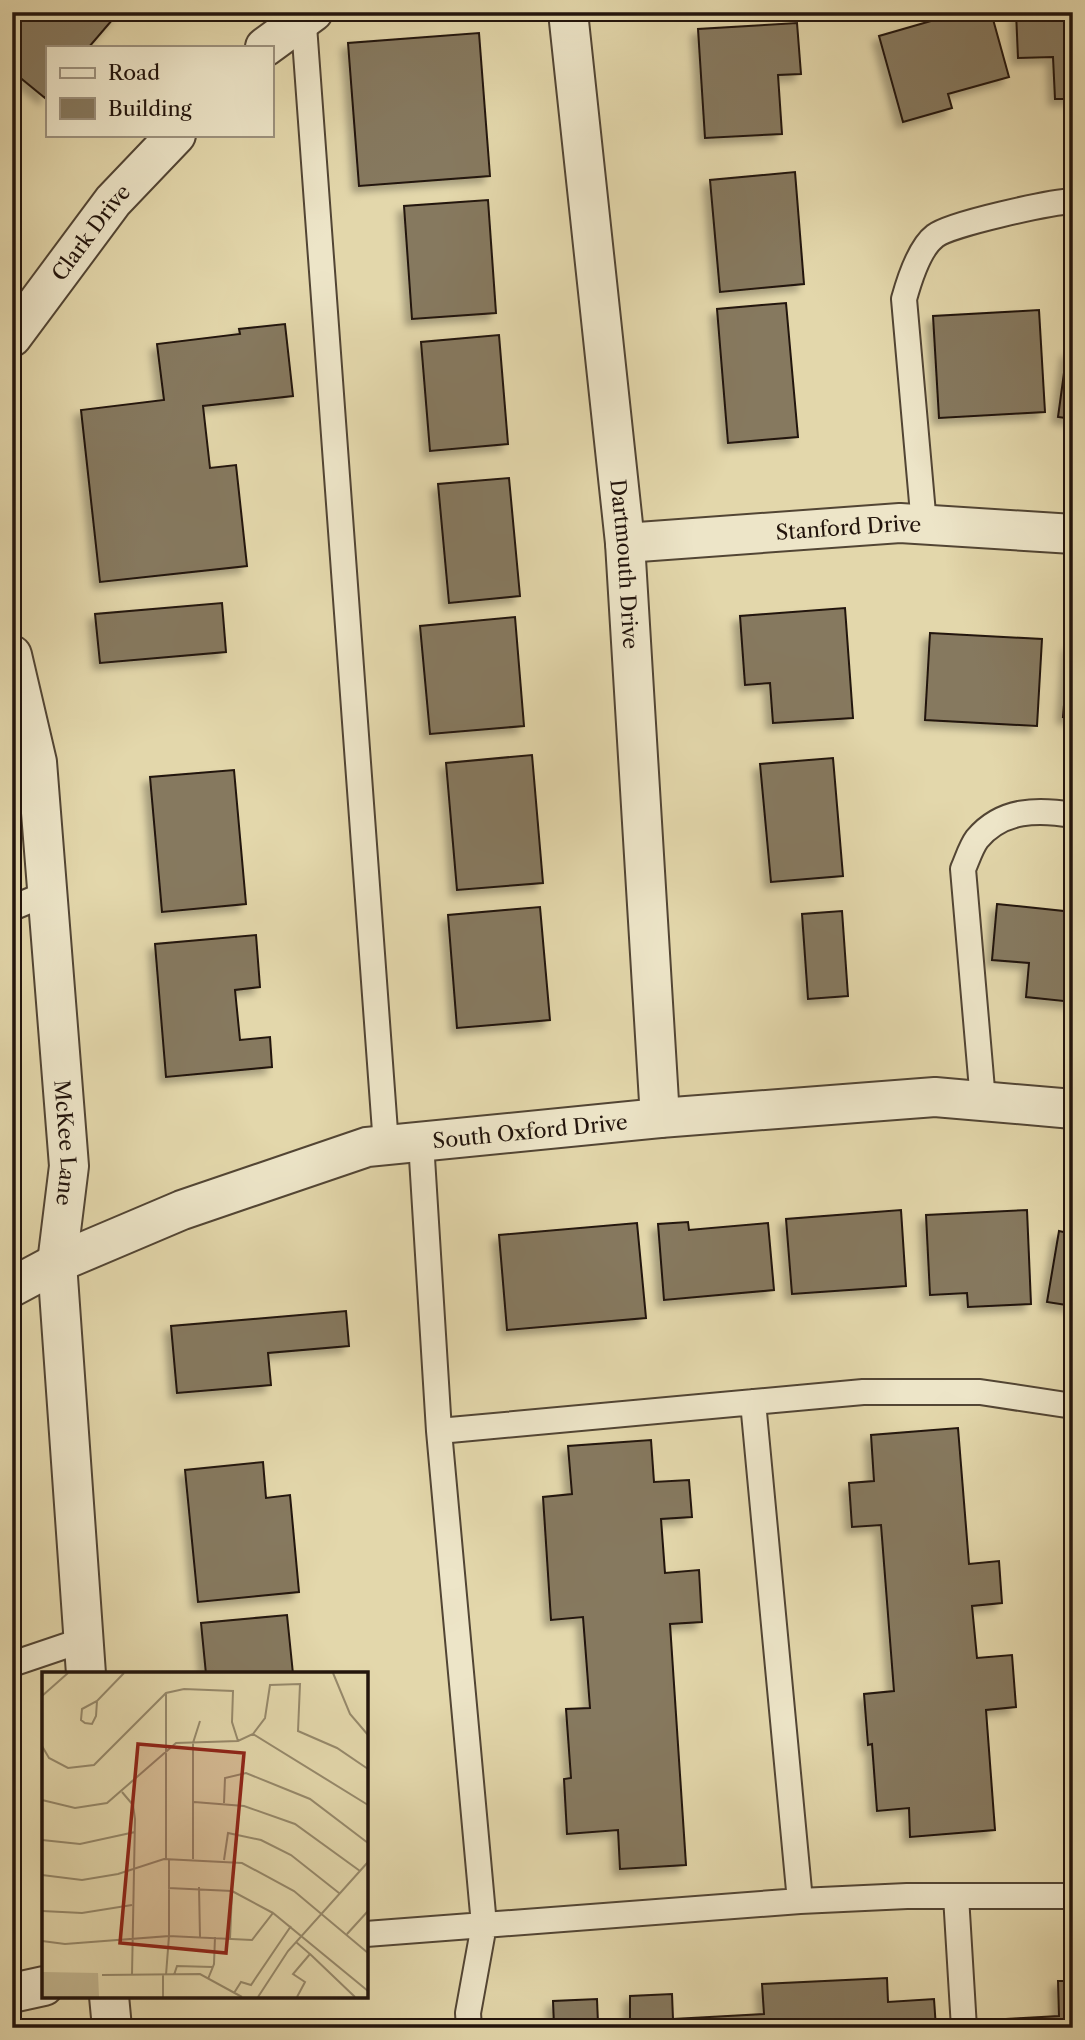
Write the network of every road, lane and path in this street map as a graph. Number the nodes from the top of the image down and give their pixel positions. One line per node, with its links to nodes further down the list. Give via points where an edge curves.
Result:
1 (568, 12): 9 (street, Dartmouth Drive)
2 (307, 14): 3 (street); 17 (lane)
3 (266, 46)
4 (175, 136): 6 (street, Clark Drive, via 113,201)
5 (1073, 201): 7 (lane, via 972,222 934,236 912,269 904,299)
6 (12, 337)
7 (923, 525): 8 (street, Stanford Drive); 9 (street, Stanford Drive)
8 (1073, 534)
9 (625, 543): 16 (street, Dartmouth Drive)
10 (12, 654): 12 (street, McKee Lane, via 37,762)
11 (1073, 815): 14 (lane, via 1043,810 1016,814 995,824 976,840 963,869)
12 (48, 893): 13 (lane); 18 (street, McKee Lane, via 69,1166)
13 (12, 908)
14 (983, 1101): 15 (street, South Oxford Drive); 16 (street, South Oxford Drive, via 935,1097)
15 (1073, 1109)
16 (660, 1118): 17 (street, South Oxford Drive)
17 (403, 1144): 18 (street, South Oxford Drive, via 367,1147 182,1210); 22 (lane)
18 (57, 1263): 19 (street, South Oxford Drive); 23 (street, McKee Lane)
19 (12, 1287)
20 (754, 1402): 21 (lane, via 863,1392 980,1392); 22 (lane); 27 (lane)
21 (1073, 1406)
22 (439, 1431): 28 (lane)
23 (84, 1657): 24 (lane)
24 (12, 1664)
25 (956, 1896): 26 (lane); 27 (lane); 35 (lane)
26 (1073, 1896)
27 (800, 1901): 28 (lane)
28 (484, 1925): 29 (lane); 34 (lane)
29 (368, 1934)
30 (42, 1986): 31 (street)
31 (12, 1993)
32 (109, 1998): 33 (street)
33 (112, 2028)
34 (469, 2028)
35 (964, 2028)

